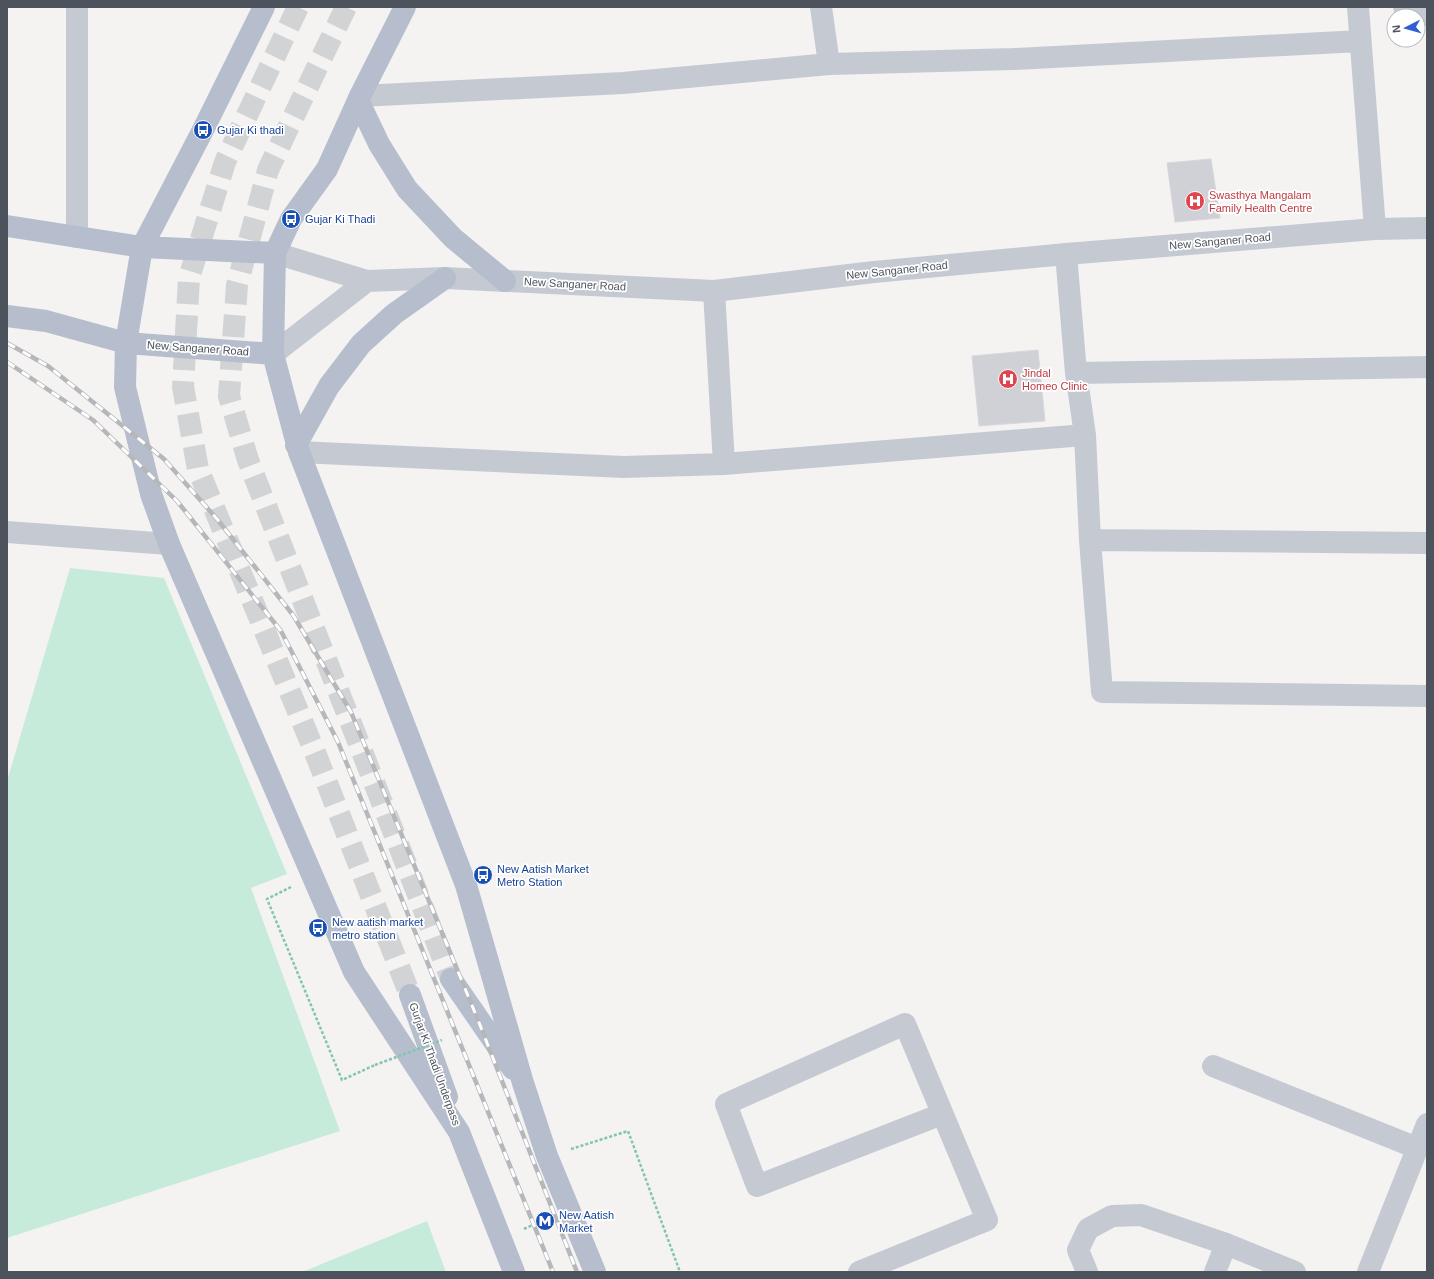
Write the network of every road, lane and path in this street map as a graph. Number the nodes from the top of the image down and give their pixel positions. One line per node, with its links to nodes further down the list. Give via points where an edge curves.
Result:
1 (77, 7): 14 (street)
2 (264, 7): 15 (main road)
3 (405, 7): 10 (main road)
4 (821, 7): 9 (street)
5 (1358, 7): 8 (street)
6 (1404, 7): 7 (street)
7 (1427, 15)
8 (1360, 41): 9 (street, via 1014,60); 13 (street)
9 (829, 64): 10 (street, via 623,83)
10 (359, 98): 16 (main road, via 327,169 291,219); 20 (main road, via 379,144 407,189 453,238)
11 (7, 226): 14 (main road, New Sanganer Road)
12 (1427, 228): 13 (street, New Sanganer Road)
13 (1375, 229): 17 (street, New Sanganer Road)
14 (77, 237): 15 (main road, New Sanganer Road)
15 (142, 247): 16 (main road, New Sanganer Road); 23 (main road)
16 (275, 253): 19 (street, New Sanganer Road); 24 (main road)
17 (1066, 254): 21 (street, New Sanganer Road); 26 (street)
18 (445, 278): 19 (street, New Sanganer Road); 20 (street, New Sanganer Road); 28 (main road, via 394,314 361,344 328,386)
19 (367, 281): 24 (street)
20 (505, 281): 21 (street, New Sanganer Road)
21 (714, 290): 29 (street)
22 (7, 316): 23 (main road, New Sanganer Road, via 46,321)
23 (126, 343): 24 (main road, New Sanganer Road); 33 (main road, via 125,387 152,494)
24 (273, 354): 28 (main road)
25 (1427, 368): 26 (street)
26 (1076, 373): 27 (street)
27 (1085, 435): 29 (street); 31 (street)
28 (298, 448): 29 (street, via 624,466); 40 (main road, via 466,885)
29 (724, 464)
30 (7, 532): 33 (street)
31 (1090, 540): 32 (street); 34 (street, via 1102,692)
32 (1427, 543)
33 (169, 544): 35 (main road)
34 (1427, 696)
35 (312, 876): 38 (path, bridge, via 267,899 342,1080); 43 (main road, via 354,972)
36 (451, 979): 40 (main road)
37 (410, 995): 43 (main road, Gurjar Ki Thadi Underpass)
38 (442, 1040)
39 (1213, 1066): 44 (street)
40 (523, 1083): 45 (main road)
41 (942, 1114): 41 (street, via 904,1024 726,1104 757,1186); 52 (street, via 987,1220)
42 (1427, 1124): 44 (street)
43 (459, 1132): 49 (main road)
44 (1417, 1148): 56 (street)
45 (547, 1156): 50 (main road); 51 (path, via 628,1131)
46 (547, 1218): 47 (path)
47 (519, 1232)
48 (1226, 1244): 53 (street, via 1141,1215 1112,1216 1088,1229 1078,1250); 54 (street); 55 (street)
49 (514, 1272)
50 (595, 1272)
51 (680, 1272)
52 (859, 1272)
53 (1087, 1272)
54 (1215, 1272)
55 (1295, 1272)
56 (1368, 1272)

